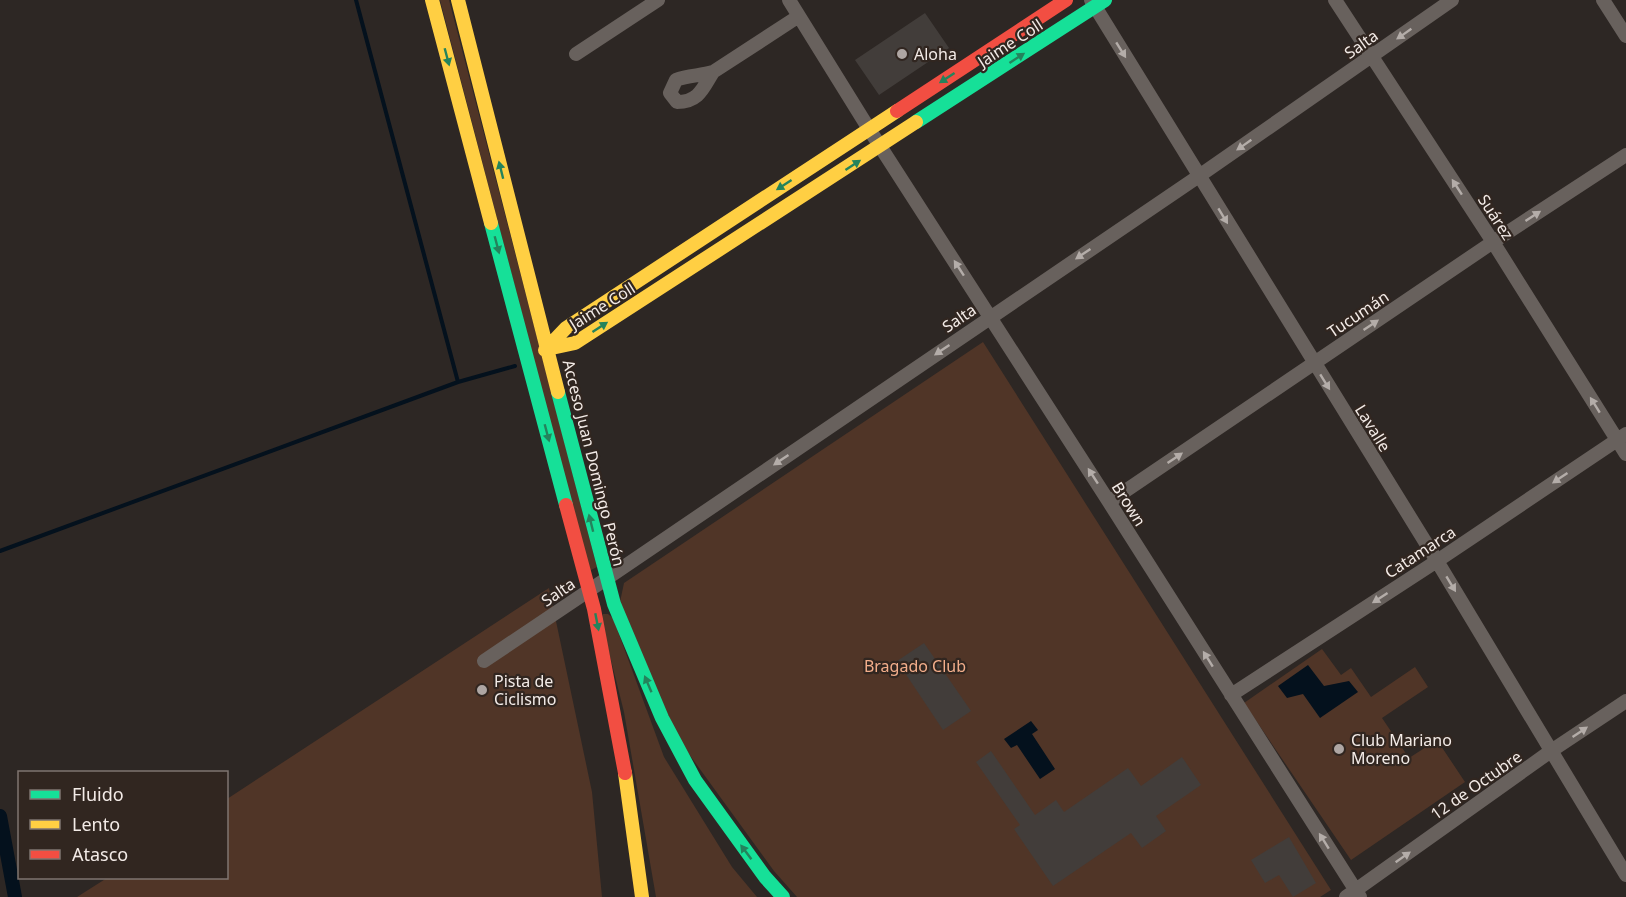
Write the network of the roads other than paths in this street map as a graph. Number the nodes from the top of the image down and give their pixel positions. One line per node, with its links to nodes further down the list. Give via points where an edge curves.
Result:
1 (432, 0): 22 (main road, one-way to 22)
2 (458, 0): 21 (main road, Acceso Juan Domingo Perón, one-way to 2)
3 (658, 0): 12 (street)
4 (789, 0): 10 (street, Brown)
5 (1066, 0): 15 (main road, Jaime Coll, one-way to 15)
6 (1335, 0): 13 (street, Suárez)
7 (1452, 0): 13 (street, Salta, one-way to 13)
8 (1603, 0): 11 (street)
9 (1097, 2): 16 (main road, Jaime Coll, one-way to 9); 18 (street, Lavalle, one-way to 18)
10 (799, 16): 14 (street); 15 (street, Brown)
11 (1626, 36)
12 (576, 54)
13 (1371, 57): 18 (street, Salta, one-way to 18); 19 (street, Suárez, one-way to 13)
14 (713, 72)
15 (869, 129): 16 (street, Brown); 21 (main road, Jaime Coll, one-way to 21, via 566,328)
16 (880, 147): 20 (street, Brown, one-way to 16); 21 (main road, Jaime Coll, one-way to 16, via 575,343)
17 (1626, 155): 19 (street, Tucumán, one-way to 17)
18 (1199, 176): 20 (street, Salta, one-way to 20); 23 (street, Lavalle, one-way to 23)
19 (1493, 242): 23 (street, Tucumán, one-way to 19); 24 (street, Suárez, one-way to 19)
20 (990, 317): 26 (street, Brown, one-way to 20); 28 (street, Salta, one-way to 28)
21 (547, 349): 22 (main road); 28 (main road, Acceso Juan Domingo Perón, one-way to 21)
22 (528, 361): 29 (main road, one-way to 29)
23 (1314, 364): 26 (street, Tucumán, one-way to 23); 27 (street, Lavalle, one-way to 27)
24 (1622, 437): 25 (street, Suárez); 27 (street, Catamarca, one-way to 27)
25 (1626, 454)
26 (1109, 502): 31 (street, Brown, one-way to 26)
27 (1437, 561): 31 (street, Catamarca, one-way to 31); 33 (street, Lavalle, one-way to 33)
28 (606, 579): 29 (street, Salta); 37 (main road, Acceso Juan Domingo Perón, one-way to 28, via 717,812 674,743)
29 (588, 591): 30 (street, Salta); 36 (main road, one-way to 36, via 624,767)
30 (484, 661)
31 (1231, 695): 35 (street, Brown, one-way to 31)
32 (1626, 701): 33 (street, 12 de Octubre, one-way to 32)
33 (1551, 751): 34 (street, Lavalle); 35 (street, 12 de Octubre, one-way to 33)
34 (1626, 874)
35 (1354, 895)
36 (642, 897)
37 (783, 897)

